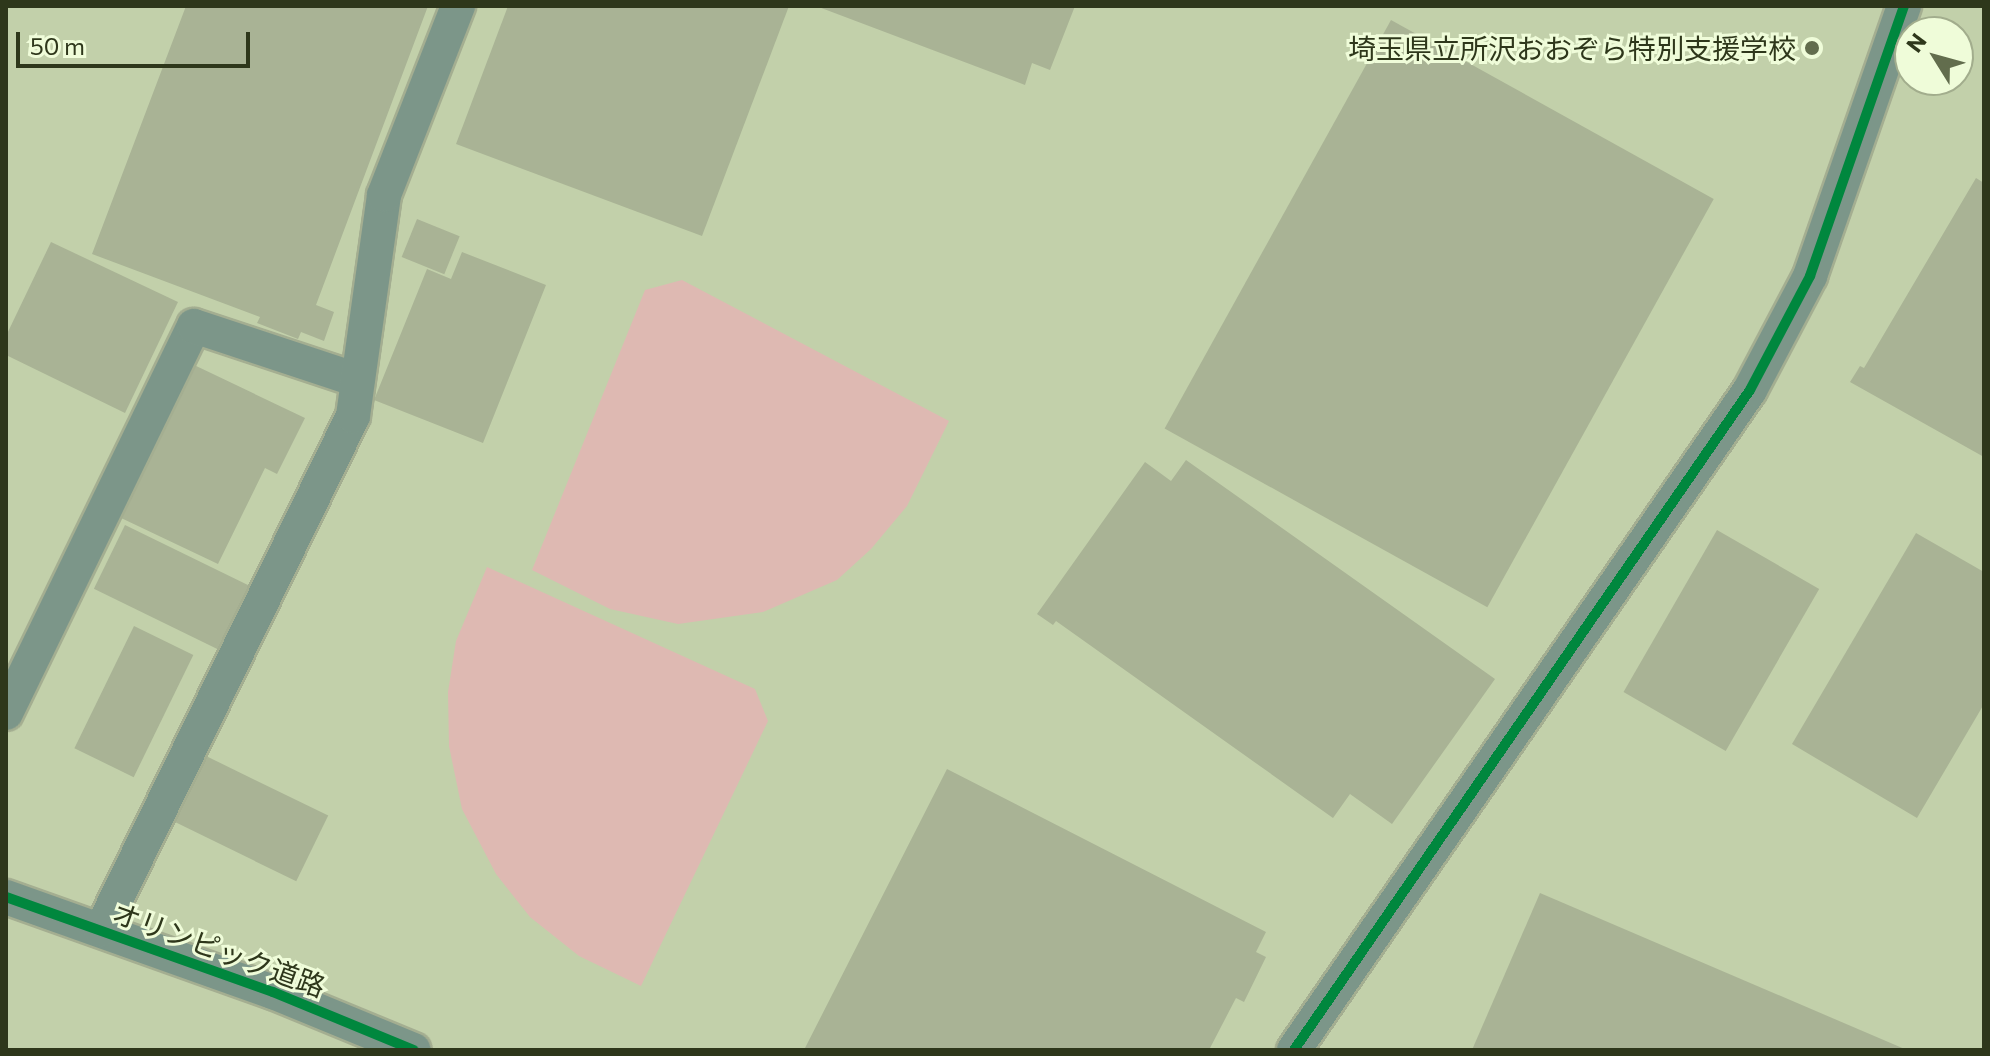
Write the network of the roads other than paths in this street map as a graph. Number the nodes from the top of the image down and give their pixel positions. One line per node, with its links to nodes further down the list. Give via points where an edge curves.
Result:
1 (458, 6): 3 (street, via 384,195)
2 (1904, 6): 8 (street, via 1810,276 1750,390)
3 (357, 380): 4 (street, via 194,326); 6 (street, via 353,416)
4 (6, 713)
5 (6, 897): 6 (street, オリンピック道路)
6 (101, 930): 7 (street, オリンピック道路)
7 (414, 1050)
8 (1294, 1050)

